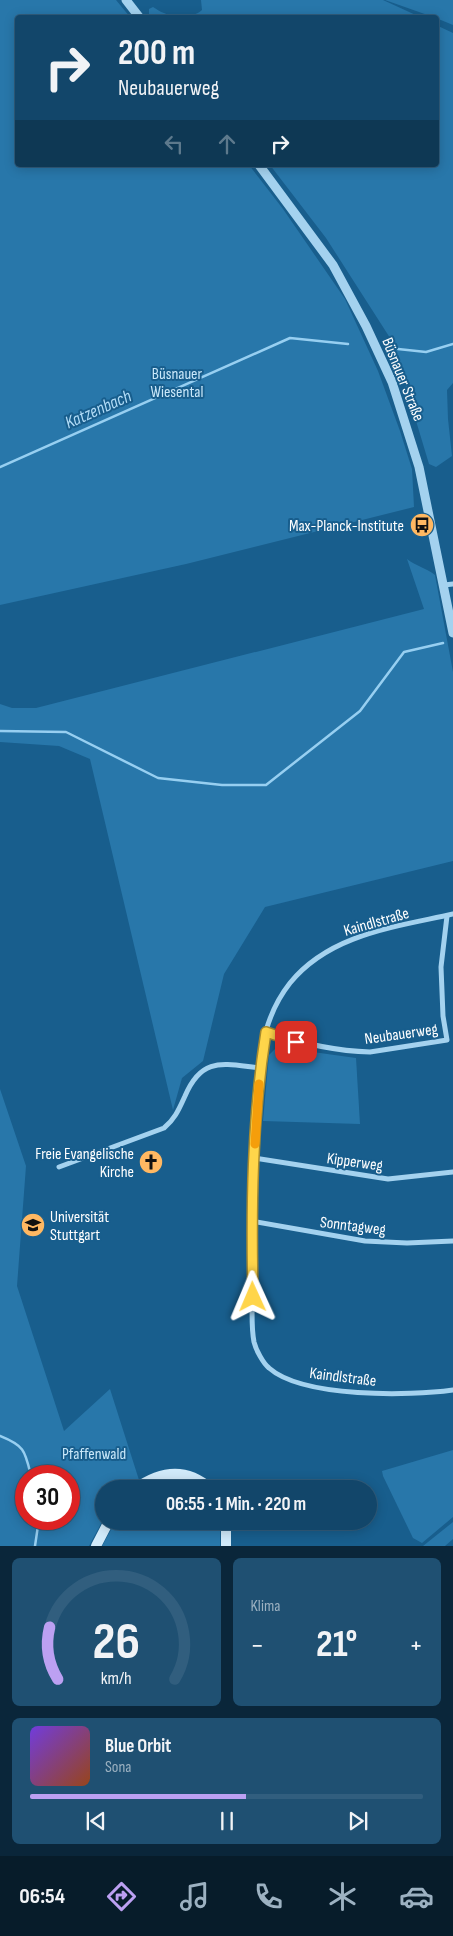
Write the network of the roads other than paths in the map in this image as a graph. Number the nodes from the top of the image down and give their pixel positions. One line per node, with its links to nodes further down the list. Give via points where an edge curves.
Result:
1 (126, 0): 2 (street)
2 (138, 15)
3 (260, 167): 4 (street, Büsnauer Straße, via 333,265 392,382 419,467)
4 (448, 584): 5 (street, Büsnauer Straße)
5 (453, 633)
6 (453, 914): 7 (street, Kaindlstraße)
7 (447, 916): 8 (street, Kaindlstraße, via 353,938 326,951 305,967 278,999); 8 (street, Neubauerweg, via 440,967 447,1040 359,1052 296,1042)
8 (266, 1032): 9 (street, Kaindlstraße)
9 (260, 1068): 10 (street, Kaindlstraße); 11 (street, via 226,1065 200,1071 190,1084 174,1119 164,1128)
10 (254, 1158): 12 (street, Kipperweg, via 388,1179); 13 (street, Kaindlstraße)
11 (59, 1167)
12 (453, 1172)
13 (252, 1221): 14 (street, Sonntagweg, via 365,1241); 15 (street, Kaindlstraße, via 254,1343 268,1368 296,1382 353,1392)
14 (453, 1241)
15 (453, 1390)
16 (150, 1480): 17 (main road, via 173,1474)
17 (199, 1480)
18 (104, 1530): 20 (main road)
19 (226, 1530): 21 (main road)
20 (96, 1546)
21 (226, 1546)

